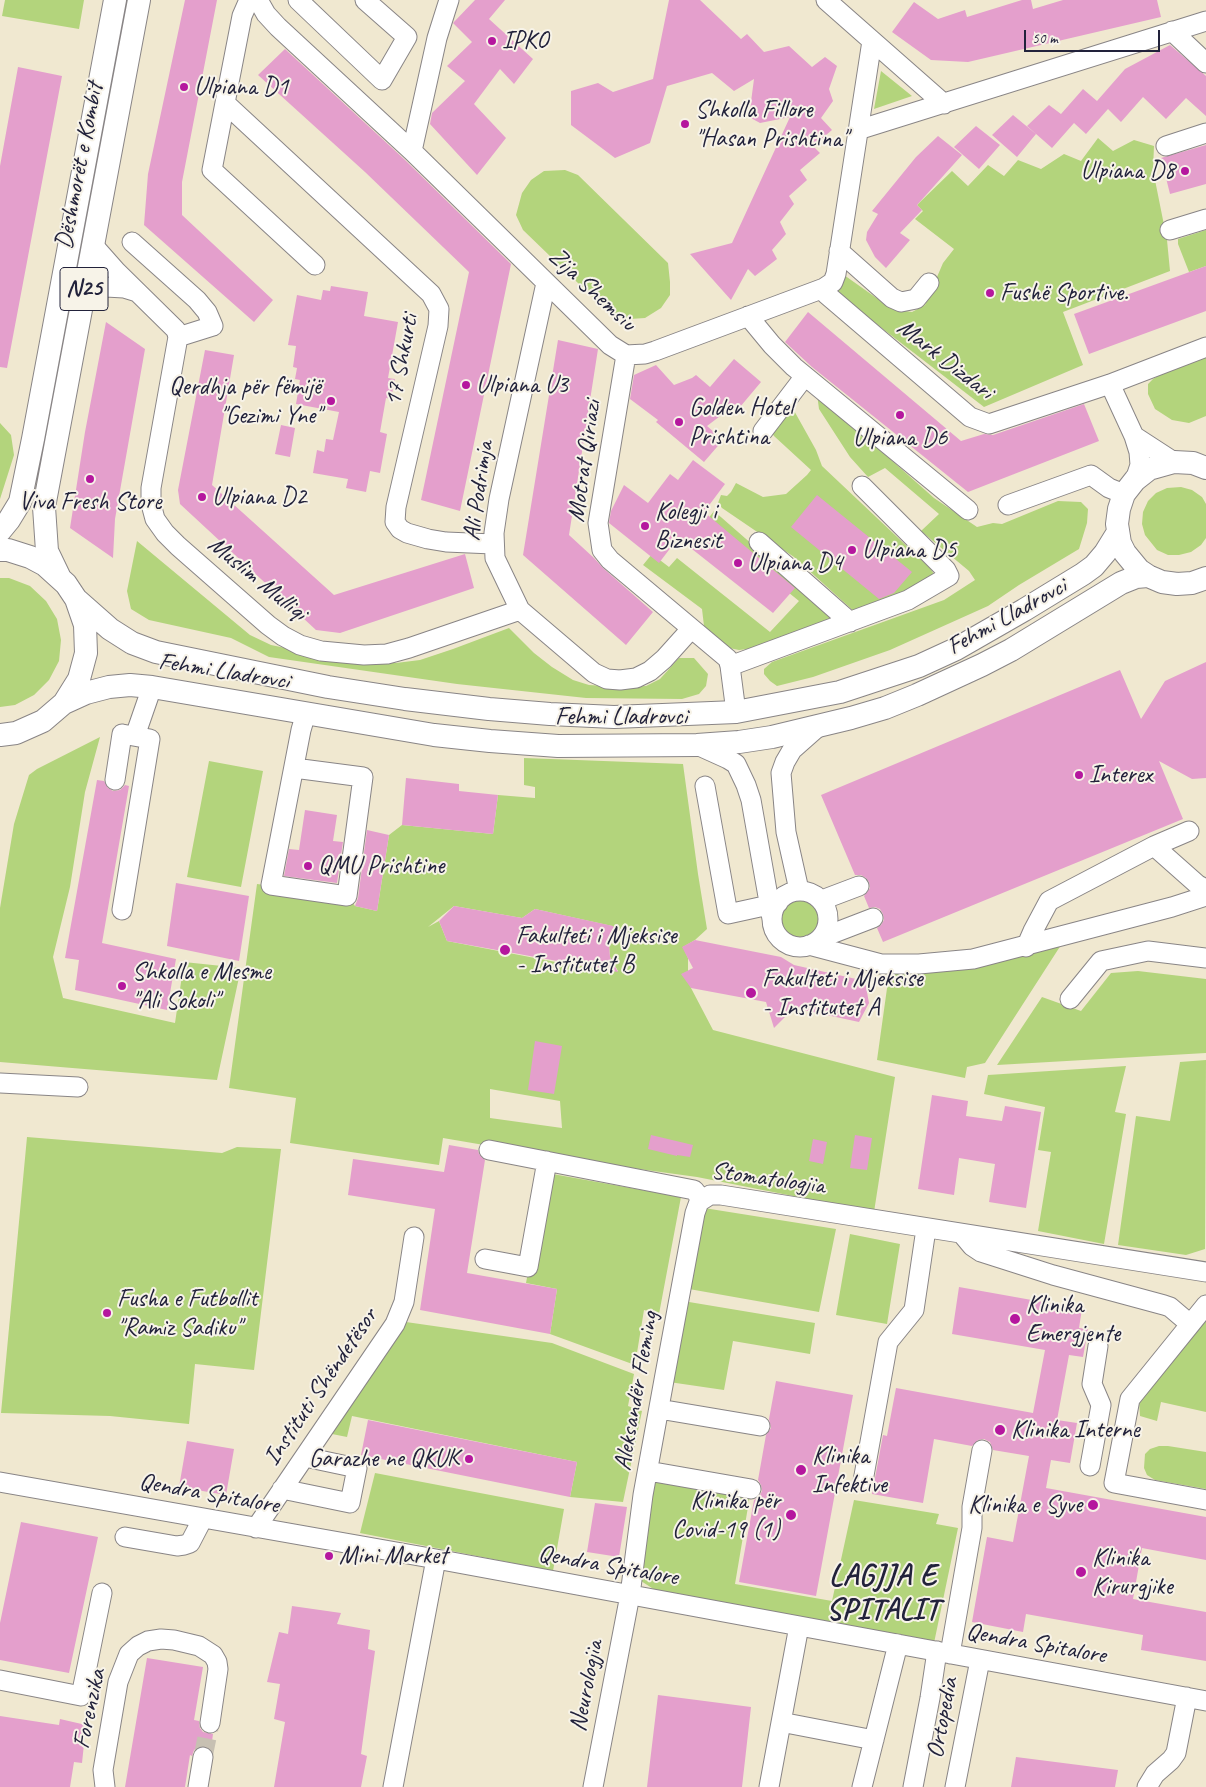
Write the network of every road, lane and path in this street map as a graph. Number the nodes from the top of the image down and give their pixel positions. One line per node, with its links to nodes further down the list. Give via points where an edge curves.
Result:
1 (115, 0): 45 (main road, Dëshmorët e Kombit / N25, via 22,493 20,502)
2 (139, 0): 22 (main road, Dëshmorët e Kombit / N25)
3 (249, 0): 13 (street, via 242,16)
4 (258, 0): 18 (street, Zija Shemsiu, via 278,27)
5 (298, 0): 6 (street, via 382,80 406,37)
6 (365, 0)
7 (449, 0): 18 (street, via 437,38)
8 (826, 0): 11 (street)
9 (1206, 21): 10 (street)
10 (1172, 31): 12 (street); 14 (street)
11 (872, 41): 14 (street); 15 (street)
12 (1206, 64)
13 (224, 103): 24 (street, via 212,170); 48 (street, 17 Shkurti, via 436,301 438,326 395,522 407,533 428,539)
14 (944, 104): 15 (street)
15 (858, 130): 23 (street)
16 (1206, 133): 17 (street)
17 (1166, 146)
18 (412, 151): 25 (street, Zija Shemsiu)
19 (1206, 219): 20 (street)
20 (1170, 230)
21 (132, 242): 31 (street, via 207,312 213,326)
22 (93, 245): 28 (street); 29 (main road, Dëshmorët e Kombit / N25)
23 (840, 251): 26 (street, via 892,298 901,302 916,299); 27 (street, via 836,274)
24 (315, 264)
25 (546, 283): 33 (street, Zija Shemsiu, via 610,345); 48 (street, Ali Podrimja, via 499,499)
26 (929, 283)
27 (824, 288): 30 (street, Zija Shemsiu); 35 (street, Mark Dizdari, via 826,294 970,417 989,424)
28 (137, 292): 29 (street, via 124,288 96,289); 31 (street, via 170,323)
29 (82, 303): 50 (main road, Dëshmorët e Kombit / N25, via 44,507 48,550)
30 (748, 316): 33 (street, Zija Shemsiu, via 645,354); 34 (street)
31 (178, 337): 56 (street, Muslim Mulliqi, via 152,478 151,504 155,519 178,546 268,625 300,645 321,651 387,654)
32 (1206, 347): 35 (street, Mark Dizdari)
33 (626, 355): 58 (street, Motrat Qiriazi, via 598,523 602,550)
34 (804, 376): 36 (street); 44 (street)
35 (1110, 384): 37 (street)
36 (763, 432)
37 (1134, 436): 39 (street); 42 (street, via 1140,465)
38 (1206, 450): 39 (main road, via 1195,457)
39 (1174, 462): 40 (main road, via 1193,463); 42 (main road, via 1149,469)
40 (1206, 468)
41 (862, 486): 55 (street, via 949,576)
42 (1130, 487): 43 (street, via 1109,488 1091,475); 46 (main road, via 1118,516)
43 (1008, 505)
44 (968, 510)
45 (0, 531)
46 (1118, 532): 51 (main road, via 1125,553); 62 (main road, Fehmi Lladrovci, via 1105,553 1083,574 956,649 919,666 840,692)
47 (759, 542): 57 (street)
48 (494, 544): 56 (street, Ali Podrimja, via 495,558)
49 (0, 550): 50 (main road, via 30,557)
50 (59, 576): 54 (main road)
51 (1148, 576): 52 (main road, via 1177,584); 64 (main road, Fehmi Lladrovci, via 1121,583 1011,650 948,682 886,708)
52 (1206, 578)
53 (906, 585): 55 (street)
54 (76, 599): 61 (main road, via 85,625 86,653 79,679); 62 (main road, Fehmi Lladrovci, via 110,629 132,643 156,652 328,687 405,699 550,714 614,717)
55 (886, 609): 57 (street)
56 (520, 610): 58 (street, Ali Podrimja, via 594,674 606,679 636,678 650,671)
57 (850, 622): 59 (street)
58 (691, 629): 59 (street, Motrat Qiriazi, via 722,653)
59 (730, 666): 62 (street)
60 (152, 687): 61 (main road, Fehmi Lladrovci, via 109,687); 63 (main road, Fehmi Lladrovci); 65 (street)
61 (64, 703): 66 (main road, via 43,721)
62 (736, 712)
63 (306, 713): 67 (main road, Fehmi Lladrovci, via 434,735 520,744); 68 (street)
64 (818, 726): 67 (main road, Fehmi Lladrovci, via 739,742); 75 (street, via 792,750 781,773 786,832)
65 (135, 736): 69 (street, via 122,734); 79 (street, via 150,739)
66 (5, 737)
67 (697, 745): 78 (street, via 736,764 746,785)
68 (294, 768): 68 (street, via 272,885 347,896 363,777)
69 (115, 780)
70 (705, 786): 78 (street, via 728,914)
71 (1189, 831): 72 (street)
72 (1154, 846): 74 (street); 82 (street, via 1050,901)
73 (859, 886): 77 (street)
74 (1206, 889)
75 (799, 890): 77 (street); 78 (street, via 780,899)
76 (1206, 896): 82 (street)
77 (822, 900): 81 (street, via 828,919 826,929)
78 (773, 909): 81 (street, via 778,935 784,941 792,945)
79 (122, 910)
80 (873, 918): 81 (street)
81 (815, 941): 82 (street, via 881,964 895,965 973,959)
82 (1026, 946)
83 (1206, 958): 84 (street, via 1148,951 1101,961)
84 (1070, 999)
85 (0, 1083): 86 (street)
86 (78, 1087)
87 (489, 1150): 88 (street, Stomatologjia)
88 (547, 1161): 89 (street, Stomatologjia, via 694,1190); 93 (street, via 528,1267)
89 (702, 1200): 90 (street, Stomatologjia, via 721,1195); 99 (street, Aleksandër Fleming, via 696,1207)
90 (926, 1229): 91 (street, Stomatologjia); 106 (street, via 914,1310 888,1342)
91 (962, 1234): 94 (street, Stomatologjia); 96 (street, via 981,1252 1164,1304)
92 (414, 1237): 103 (street, Instituti Shëndetësor, via 404,1302 395,1324)
93 (485, 1259)
94 (1206, 1272)
95 (1206, 1305): 96 (street)
96 (1190, 1324): 100 (street, via 1135,1392)
97 (1098, 1346): 98 (street, via 1092,1384)
98 (1101, 1405): 100 (street); 104 (street)
99 (659, 1409): 101 (street); 105 (street, Aleksandër Fleming)
100 (1126, 1409): 110 (street, via 1114,1483)
101 (760, 1426)
102 (982, 1450): 119 (street, via 972,1507 972,1528)
103 (305, 1457): 108 (street, Instituti Shëndetësor); 108 (street, via 357,1468 350,1502)
104 (1090, 1466)
105 (648, 1471): 109 (street); 116 (street, Aleksandër Fleming)
106 (863, 1480)
107 (0, 1482): 111 (street, Qendra Spitalore)
108 (282, 1489): 112 (street, Instituti Shëndetësor)
109 (751, 1489)
110 (1206, 1500)
111 (203, 1518): 112 (street, Qendra Spitalore); 113 (street, via 190,1543 184,1545)
112 (256, 1528): 114 (street, Qendra Spitalore)
113 (125, 1537)
114 (436, 1559): 116 (street, Qendra Spitalore); 130 (street)
115 (102, 1593): 121 (street, via 81,1696)
116 (630, 1595): 117 (street, Qendra Spitalore); 131 (street, Neurologjia)
117 (799, 1626): 118 (street, Qendra Spitalore); 132 (street)
118 (898, 1644): 119 (street, Qendra Spitalore); 126 (street)
119 (943, 1653): 120 (street, Qendra Spitalore); 134 (street, via 930,1698)
120 (980, 1660): 122 (street, Qendra Spitalore); 135 (street, Ortopedia)
121 (0, 1680)
122 (1186, 1697): 123 (street, Qendra Spitalore); 136 (street, via 1176,1753)
123 (1206, 1701)
124 (210, 1723): 128 (street, Forenzika, via 218,1670 213,1655 199,1646 174,1640 148,1641 138,1646 129,1654 118,1682 103,1770)
125 (791, 1724): 126 (street)
126 (874, 1740): 133 (street)
127 (203, 1758): 129 (street)
128 (104, 1787)
129 (198, 1787)
130 (393, 1787)
131 (593, 1787)
132 (770, 1787)
133 (862, 1787)
134 (913, 1787)
135 (955, 1787)
136 (1147, 1787)

